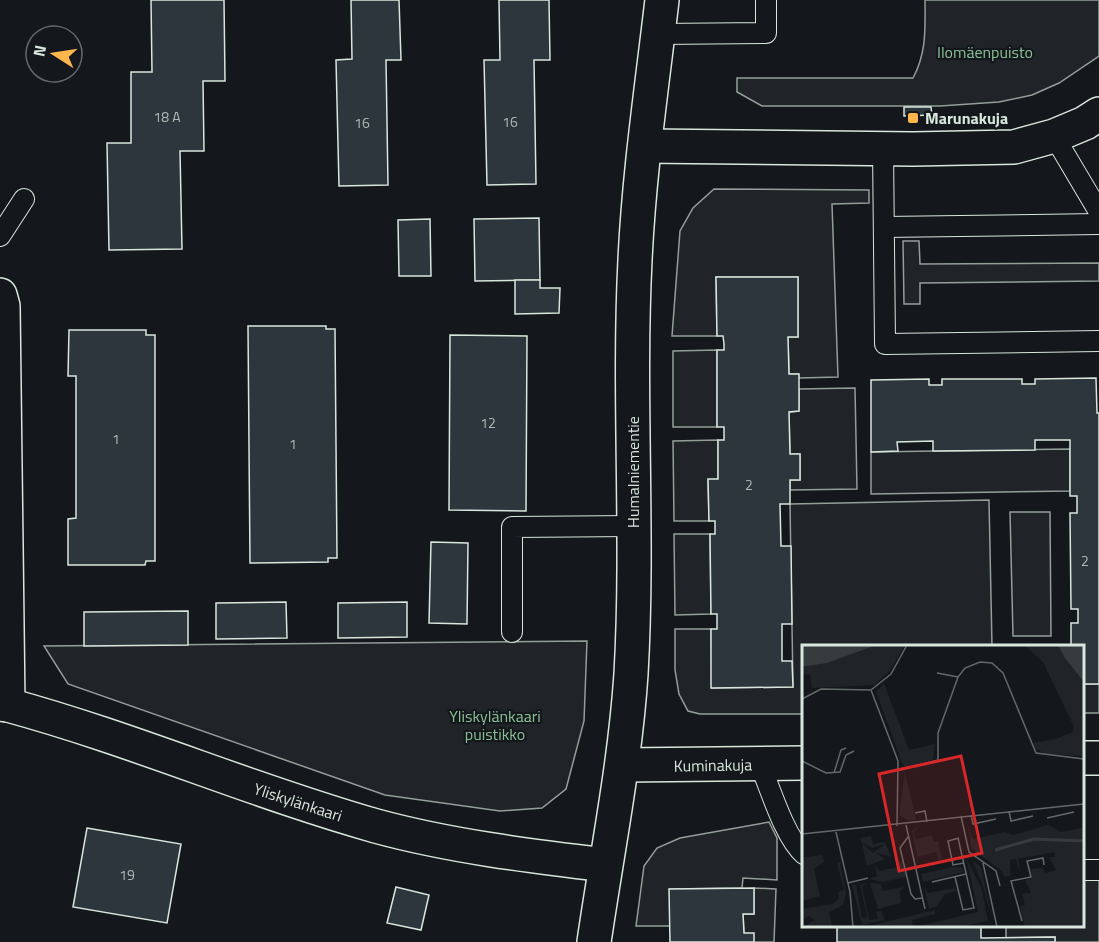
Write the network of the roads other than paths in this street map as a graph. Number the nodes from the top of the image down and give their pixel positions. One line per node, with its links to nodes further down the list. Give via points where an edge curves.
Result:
1 (662, 0): 3 (street, Humalniementie)
2 (766, 0): 3 (lane, via 766,33)
3 (658, 34): 6 (street, Humalniementie)
4 (1099, 114): 5 (street)
5 (1054, 136): 7 (street, via 1014,147); 9 (lane)
6 (645, 146): 7 (street); 15 (street, Humalniementie, via 634,259)
7 (883, 148): 11 (lane)
8 (24, 199): 12 (lane)
9 (1099, 212)
10 (1099, 224): 11 (lane)
11 (884, 227): 14 (lane, via 885,344)
12 (0, 236)
13 (0, 295): 17 (street)
14 (1099, 341)
15 (633, 526): 16 (lane, via 512,527); 20 (street, Humalniementie, via 633,638)
16 (512, 632)
17 (4, 704): 22 (street, Yliskylänkaari, via 62,719 277,796 379,827 473,846)
18 (802, 763): 19 (street, Kuminakuja)
19 (760, 764): 20 (street, Kuminakuja); 21 (lane, via 788,832)
20 (623, 765): 22 (street, Humalniementie)
21 (802, 852)
22 (605, 865): 23 (street, Humalniementie)
23 (594, 942)

